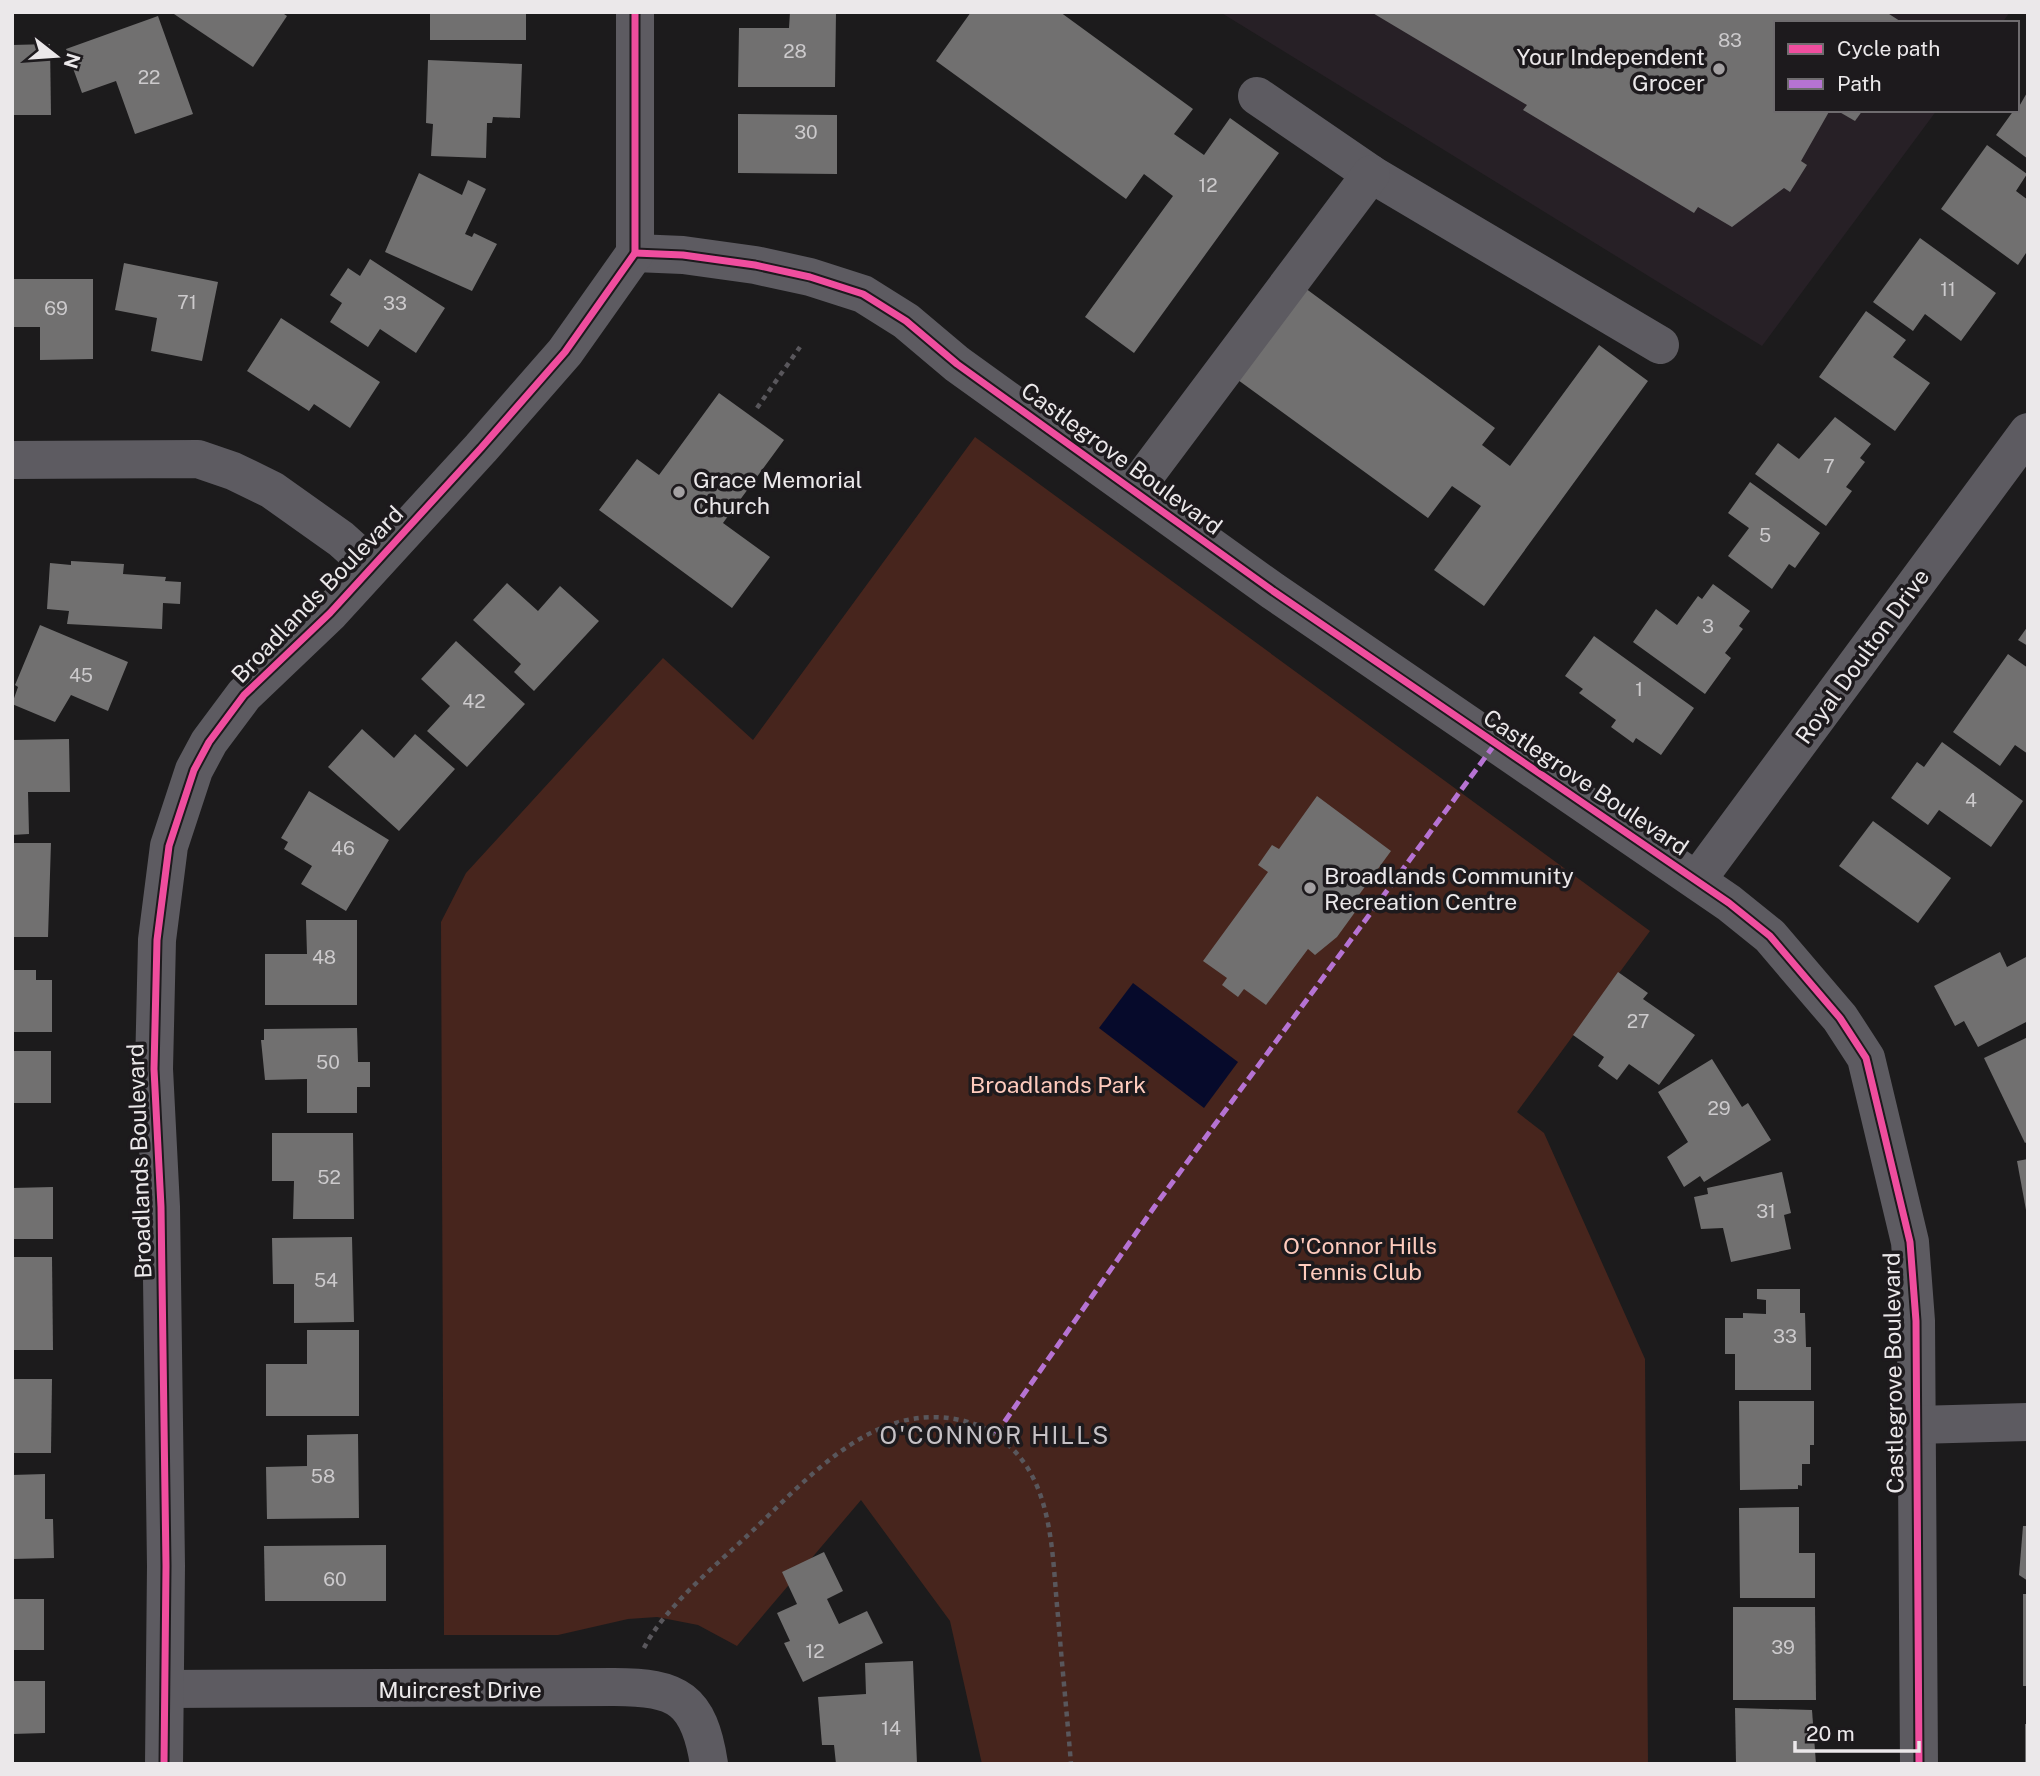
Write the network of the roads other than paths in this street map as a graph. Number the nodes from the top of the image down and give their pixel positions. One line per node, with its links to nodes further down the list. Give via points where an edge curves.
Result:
1 (635, 12): 4 (street)
2 (1257, 96): 3 (street)
3 (1371, 174): 5 (street); 8 (street)
4 (635, 253): 8 (street, Castlegrove Boulevard, via 755,265 863,294); 9 (street, Broadlands Boulevard, via 565,352)
5 (1660, 345)
6 (2028, 432): 10 (street, Royal Doulton Drive)
7 (12, 460): 9 (street, via 198,459 272,491)
8 (1135, 489): 10 (street, Castlegrove Boulevard, via 1273,591)
9 (371, 566): 13 (street, Broadlands Boulevard, via 330,613 244,695 209,742 194,770 169,846 157,940 154,1069 162,1248)
10 (1697, 880): 12 (street, Castlegrove Boulevard, via 1770,936 1840,1018 1866,1058 1910,1242 1916,1321)
11 (2028, 1422): 12 (street)
12 (1914, 1425): 16 (street, Castlegrove Boulevard)
13 (165, 1689): 14 (street, Broadlands Boulevard); 15 (street, Muircrest Drive, via 665,1690 686,1704 704,1730)
14 (164, 1764)
15 (709, 1764)
16 (1919, 1764)

